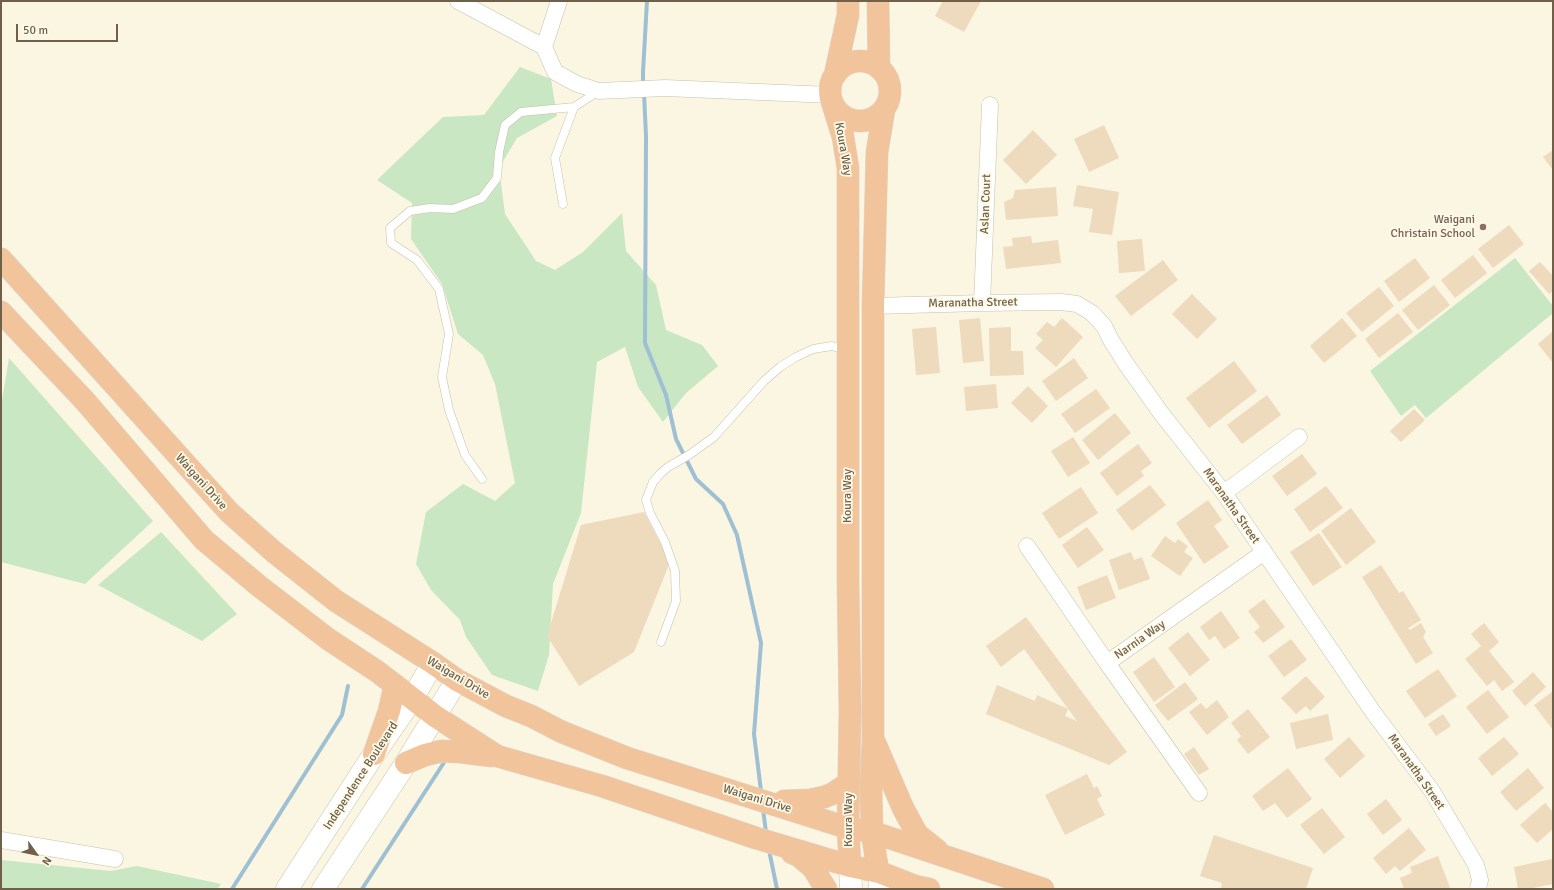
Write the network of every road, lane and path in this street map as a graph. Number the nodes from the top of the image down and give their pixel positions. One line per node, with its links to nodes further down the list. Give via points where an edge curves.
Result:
1 (458, 1): 5 (street)
2 (559, 1): 5 (street)
3 (848, 1): 8 (highway, Koura Way, via 848,15)
4 (878, 1): 6 (highway)
5 (544, 47): 7 (street, via 555,72 577,84)
6 (878, 68): 8 (highway, via 870,63 851,63 842,68); 11 (highway, via 885,74 889,83 890,92)
7 (600, 91): 8 (street, via 665,88); 10 (lane)
8 (833, 92): 11 (highway, via 839,113 848,119 868,121); 18 (highway, Koura Way, via 848,168)
9 (990, 105): 15 (street, Aslan Court)
10 (574, 107): 12 (lane, via 555,158); 21 (lane, via 521,112 504,125 497,178 482,198 453,209 430,208 410,211 390,228 391,242 417,260 439,289 449,334 442,377 449,410 465,455)
11 (884, 110): 16 (highway, Koura Way, via 877,152)
12 (563, 204)
13 (1, 259): 14 (highway, Waigani Drive)
14 (15, 276): 19 (highway, via 16,296 88,376 90,389); 26 (highway, Waigani Drive, via 229,512 336,601)
15 (982, 303): 16 (street, Maranatha Street); 22 (street, Maranatha Street, via 1061,302 1077,304 1092,313 1104,326 1110,340 1161,413)
16 (873, 306): 32 (highway, Koura Way)
17 (1, 312): 19 (highway)
18 (848, 351): 25 (lane, via 832,346 813,348 796,357 764,381 714,437 660,474 653,482 646,500 675,571 676,601); 36 (highway, Koura Way)
19 (85, 401): 29 (highway, via 204,540 322,634)
20 (1299, 437): 22 (street)
21 (482, 479)
22 (1224, 493): 24 (street, Maranatha Street)
23 (1027, 546): 27 (street)
24 (1264, 553): 27 (street, Narnia Way); 53 (street, Maranatha Street, via 1373,712 1432,791 1476,865 1480,880)
25 (661, 642)
26 (433, 663): 28 (highway, Waigani Drive); 30 (street, Independence Boulevard)
27 (1107, 663): 37 (street, Narnia Way)
28 (457, 680): 31 (street); 38 (highway, Waigani Drive, via 562,732 617,754 693,780)
29 (395, 685): 30 (highway); 33 (highway)
30 (412, 699): 31 (highway); 33 (street, Independence Boulevard)
31 (435, 716): 34 (highway); 35 (street)
32 (873, 740): 40 (highway, Koura Way); 44 (highway, via 917,834)
33 (374, 754): 47 (street, Independence Boulevard)
34 (497, 756): 35 (highway, via 442,751); 41 (highway, via 602,786)
35 (406, 763): 48 (street)
36 (849, 783): 38 (highway, via 824,797); 39 (highway, Koura Way)
37 (1199, 793)
38 (770, 802): 39 (highway, Waigani Drive)
39 (848, 828): 40 (highway, Waigani Drive); 45 (highway, Koura Way)
40 (872, 832): 44 (highway, Waigani Drive); 46 (highway, Koura Way)
41 (756, 838): 45 (highway); 49 (highway, via 799,856 813,868)
42 (1, 840): 43 (street)
43 (116, 859)
44 (950, 859): 52 (highway, Waigani Drive)
45 (850, 866): 46 (highway); 50 (street, Koura Way)
46 (879, 880): 51 (highway)
47 (287, 889)
48 (323, 889)
49 (826, 889)
50 (851, 889)
51 (929, 889)
52 (1043, 889)
53 (1478, 889)

